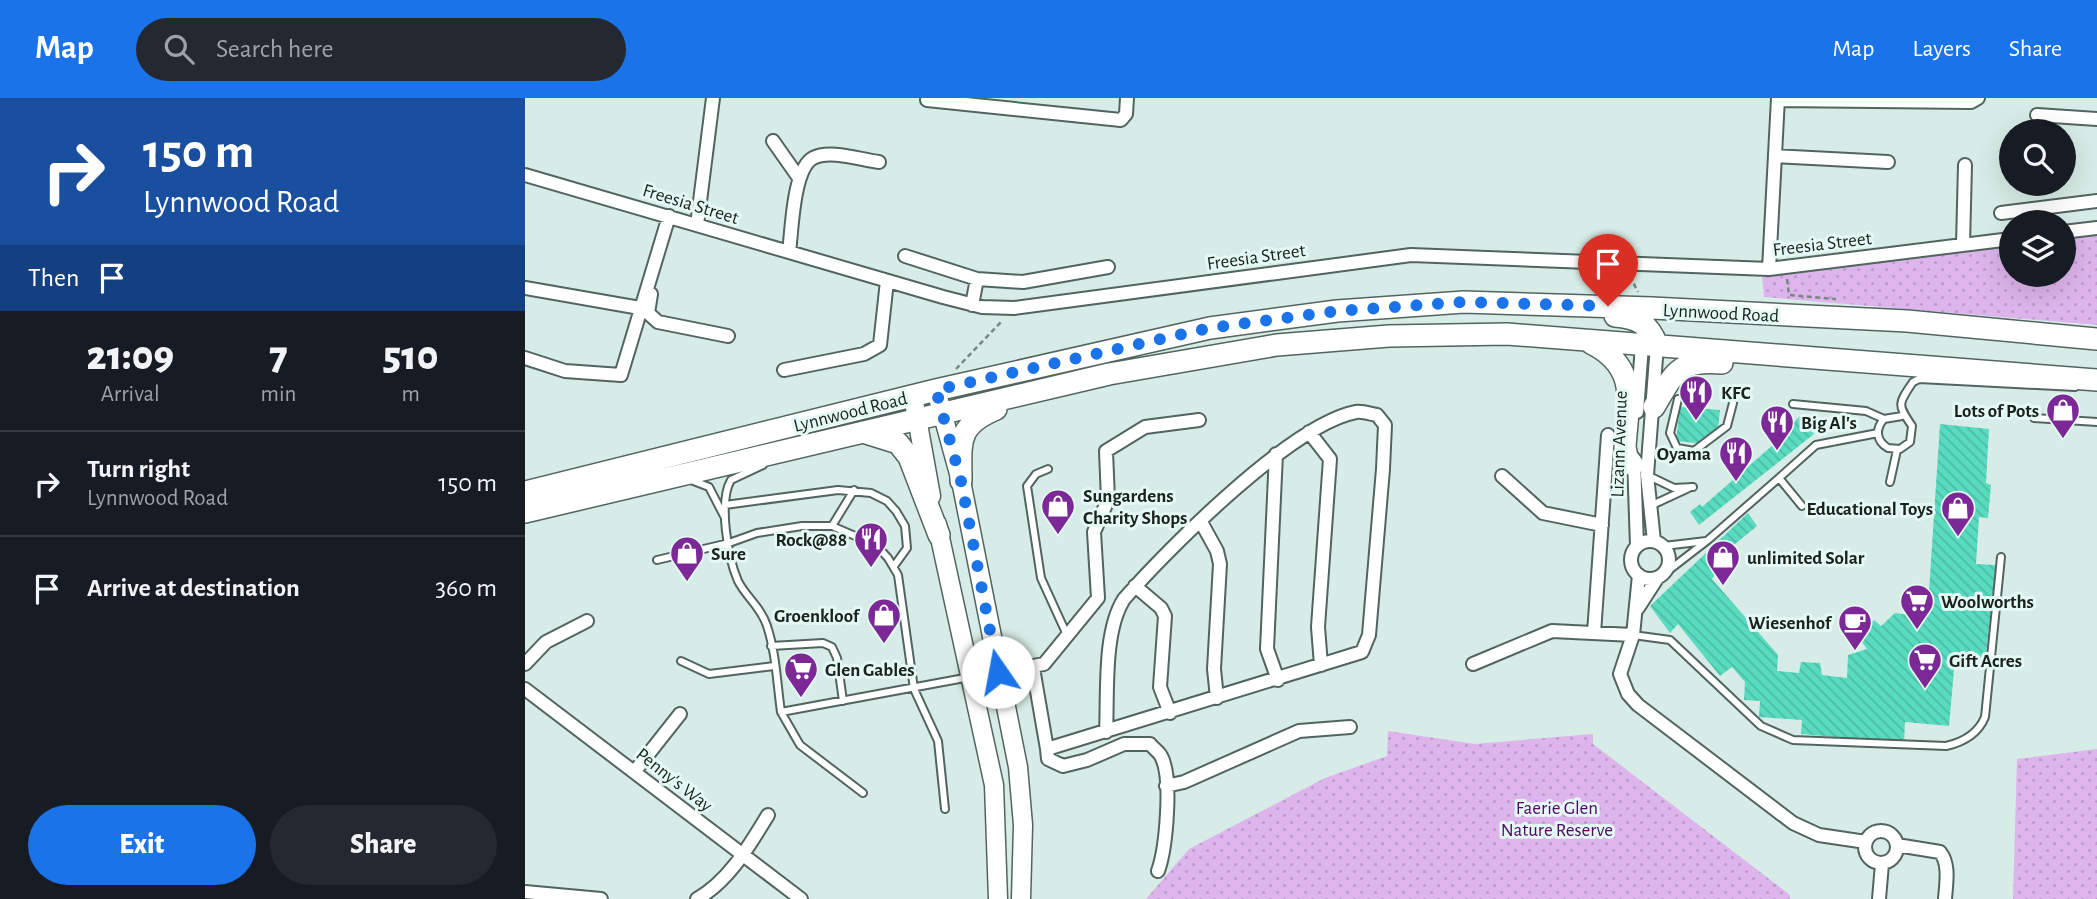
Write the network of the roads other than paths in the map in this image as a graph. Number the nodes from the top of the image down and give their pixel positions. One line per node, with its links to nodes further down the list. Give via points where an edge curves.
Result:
1 (713, 98): 18 (street)
2 (1127, 98): 5 (street, via 1121,120)
3 (1977, 98): 4 (street, via 1971,102)
4 (1778, 99): 9 (street)
5 (927, 100)
6 (2037, 115): 7 (street)
7 (2097, 119)
8 (773, 141): 14 (street)
9 (1775, 156): 11 (street); 26 (street)
10 (879, 162): 14 (street, via 814,157)
11 (1888, 162)
12 (1965, 165): 22 (street)
13 (525, 175): 17 (street, Freesia Street)
14 (799, 178): 23 (street)
15 (2097, 201): 16 (street)
16 (2025, 210)
17 (671, 217): 18 (street, Freesia Street); 31 (street); 34 (street, via 648,313 658,322)
18 (697, 225): 23 (street, Freesia Street)
19 (2097, 228): 20 (street)
20 (2076, 230)
21 (1999, 240): 22 (street, Freesia Street)
22 (1963, 245): 26 (street, Freesia Street)
23 (789, 252): 28 (street, Freesia Street)
24 (905, 256): 27 (street)
25 (1108, 267): 27 (street, via 1023,282)
26 (1769, 269): 30 (street, Freesia Street, via 1411,254 1014,308)
27 (977, 279): 30 (street)
28 (887, 281): 30 (street, Freesia Street); 40 (street, via 880,345 864,354)
29 (525, 288): 31 (street)
30 (972, 304)
31 (640, 308): 38 (street, via 621,375 565,371)
32 (1384, 309): 33 (main road, Lynnwood Road, via 1464,302); 36 (main road, via 1634,318); 43 (main road, Lynnwood Road, via 1210,328)
33 (1690, 311): 35 (main road, Lynnwood Road, via 1907,321); 36 (main road, via 1658,311)
34 (728, 336)
35 (2093, 337)
36 (1648, 338): 37 (main road, Lynnwood Road); 39 (main road, Lynnwood Road); 48 (street, Lizann Avenue); 63 (street, Lizann Avenue)
37 (1590, 342): 42 (main road, Lynnwood Road, via 1507,334 1333,339 1192,357); 63 (main road, via 1613,356 1626,379 1625,447 1627,457)
38 (525, 358)
39 (1846, 360): 41 (main road, Lynnwood Road); 48 (main road, via 1795,367 1687,364 1672,375)
40 (784, 370)
41 (2097, 381): 50 (lane, via 2062,388 1919,379 1905,393 1900,404)
42 (1051, 388): 49 (main road, Lynnwood Road); 67 (main road, via 969,424 961,440)
43 (936, 390): 44 (main road, Lynnwood Road); 49 (main road)
44 (913, 396): 52 (main road); 70 (main road, Lynnwood Road)
45 (1678, 399): 46 (lane, via 1670,433 1677,448 1694,451 1727,426)
46 (1733, 403)
47 (1793, 404): 53 (lane, via 1866,411)
48 (1654, 407): 63 (street, Lizann Avenue)
49 (942, 414): 52 (main road, Lynnwood Road); 67 (main road)
50 (1902, 416): 53 (lane); 60 (lane, via 1910,422 1913,436)
51 (2034, 418): 55 (lane)
52 (916, 419): 58 (main road, Lynnwood Road); 79 (main road)
53 (1884, 419): 57 (lane)
54 (1199, 420): 94 (street, via 1145,427 1106,451 1108,500 1094,532 1098,593)
55 (2097, 422)
56 (1310, 432): 61 (street); 99 (street, via 1330,459 1318,627); 99 (street, via 1357,412 1377,415 1385,425 1366,647)
57 (1878, 433): 60 (lane, via 1885,447); 66 (lane, via 1816,445)
58 (850, 434): 64 (main road, Lynnwood Road); 71 (lane, via 733,478); 79 (main road, via 898,443 909,457)
59 (1608, 435): 77 (street, Lizann Avenue)
60 (1897, 450): 68 (lane)
61 (1276, 454): 76 (street); 104 (street, via 1267,649)
62 (1048, 469): 94 (lane, via 1027,485 1041,578)
63 (1640, 470): 72 (street, Lizann Avenue); 72 (lane, via 1674,488 1693,486); 83 (street, Lizann Avenue)
64 (679, 476): 74 (main road, Lynnwood Road); 75 (lane, via 709,487)
65 (1502, 476): 77 (street, via 1543,513)
66 (1779, 478): 73 (lane); 80 (lane)
67 (961, 481): 102 (main road)
68 (1890, 482)
69 (854, 489): 71 (lane); 78 (lane); 86 (lane, via 887,501 905,526 907,548)
70 (525, 492)
71 (725, 505): 75 (lane)
72 (1650, 506): 81 (street, Lizann Avenue)
73 (1802, 506)
74 (525, 512)
75 (725, 518): 82 (lane)
76 (1201, 522): 89 (street); 107 (street, via 1220,564)
77 (1602, 525): 92 (street, Lizann Avenue)
78 (832, 526): 82 (lane, via 769,530); 86 (lane, via 876,545)
79 (939, 535): 103 (main road)
80 (1708, 540): 81 (lane); 88 (lane)
81 (1659, 543): 83 (street); 88 (street, via 1670,560)
82 (729, 544): 85 (lane); 95 (lane, via 738,580 761,611)
83 (1637, 545): 87 (street, via 1632,564)
84 (2001, 557): 93 (lane, via 1985,717 1968,738 1946,746 1793,740 1761,726 1670,640)
85 (657, 560)
86 (894, 566): 106 (lane)
87 (1639, 575): 88 (street); 90 (street)
88 (1661, 575): 90 (street)
89 (1135, 586): 110 (street, via 1165,616 1160,687); 113 (street, via 1115,614)
90 (1636, 612): 93 (street)
91 (587, 621): 97 (street, via 546,642)
92 (1594, 633): 93 (street); 98 (street, via 1545,632)
93 (1633, 635): 120 (street, via 1620,674 1638,705 1793,823 1819,835)
94 (1068, 637): 101 (street, via 1046,663)
95 (771, 646): 100 (lane); 108 (lane, via 823,643 832,647)
96 (681, 661): 100 (lane, via 709,674)
97 (525, 664)
98 (1473, 664)
99 (1321, 665): 104 (street)
100 (774, 666): 109 (lane)
101 (1033, 668): 102 (street); 114 (street)
102 (998, 672): 103 (street); 130 (main road, via 1018,767 1023,825)
103 (972, 677): 106 (lane); 129 (main road, via 993,785)
104 (1277, 680): 107 (street)
105 (525, 689): 115 (street, Penny's Way)
106 (915, 689): 108 (lane); 118 (lane, via 939,741)
107 (1217, 698): 110 (street)
108 (843, 701): 109 (lane)
109 (781, 712): 117 (lane, via 800,745)
110 (1170, 713): 113 (street)
111 (680, 714): 115 (street)
112 (1350, 727): 116 (street, via 1299,732)
113 (1106, 732): 114 (street)
114 (1047, 749): 116 (street, via 1048,759 1063,766 1124,744 1150,744 1161,757)
115 (635, 771): 122 (street, Penny's Way)
116 (1166, 786): 124 (street, via 1162,859)
117 (863, 793)
118 (945, 810)
119 (768, 815): 122 (street)
120 (1866, 842): 121 (street, via 1883,831); 123 (street, via 1868,857)
121 (1897, 845): 123 (street, via 1892,860); 132 (street, via 1940,852 1946,871)
122 (742, 856): 127 (street, via 712,890); 128 (street, Penny's Way)
123 (1882, 863): 131 (street)
124 (1157, 871)
125 (525, 892): 126 (street)
126 (601, 899)
127 (697, 899)
128 (801, 899)
129 (998, 899)
130 (1021, 899)
131 (1879, 899)
132 (1945, 899)

